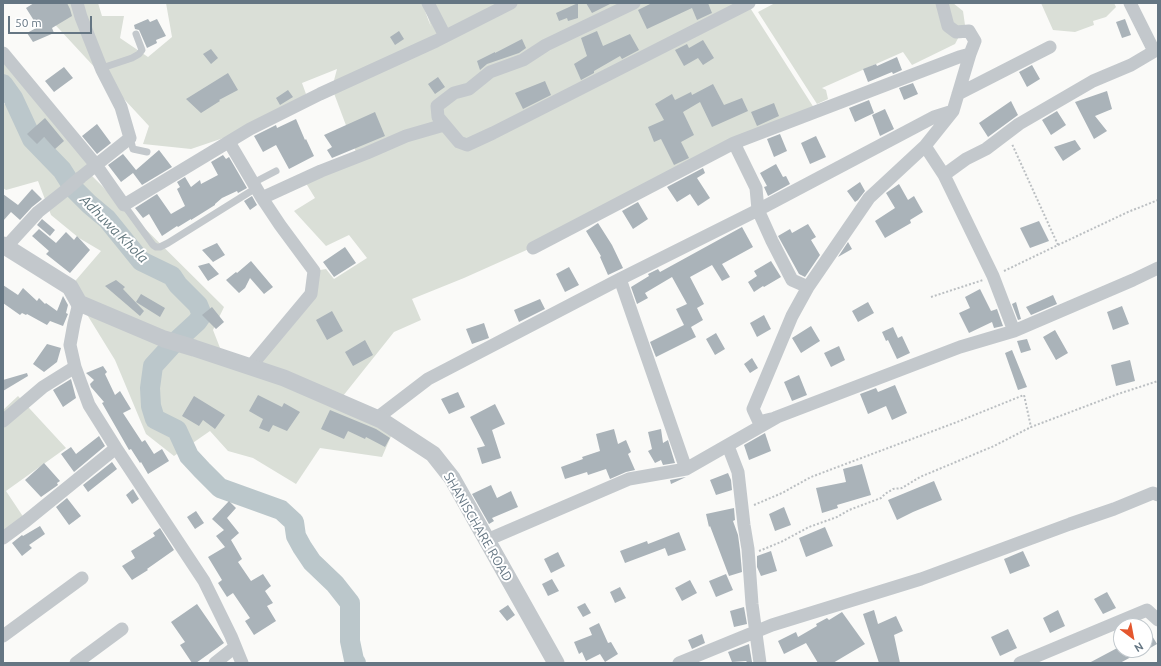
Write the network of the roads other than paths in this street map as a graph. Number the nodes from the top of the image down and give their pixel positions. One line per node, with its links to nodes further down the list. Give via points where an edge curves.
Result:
1 (77, 3): 14 (street, via 80,17)
2 (428, 3): 9 (street)
3 (511, 3): 9 (street)
4 (634, 3): 17 (street, via 546,45 523,60 490,72 469,89 454,93 437,106 438,117)
5 (749, 3): 17 (street, via 467,145 459,142)
6 (942, 3): 13 (street, via 948,26 956,32 969,31 975,41)
7 (1130, 3): 11 (street)
8 (136, 34): 14 (lane, via 142,50 139,54)
9 (445, 36): 19 (street, via 320,94)
10 (1050, 47): 15 (street)
11 (1156, 50): 25 (street, via 1131,65 1093,81 1019,124 986,149 966,159)
12 (3, 53): 23 (street)
13 (970, 54): 15 (street); 20 (street)
14 (102, 68): 18 (street, via 121,107)
15 (958, 94): 16 (street)
16 (953, 111): 21 (street); 28 (street, via 934,117)
17 (444, 125): 26 (street, via 406,136 321,171)
18 (130, 138): 22 (lane, via 133,149); 23 (street)
19 (229, 142): 26 (street); 27 (street)
20 (734, 143): 28 (street, via 756,188); 30 (street)
21 (925, 146): 25 (street); 33 (street, via 869,198)
22 (147, 152)
23 (96, 165): 27 (street); 29 (street, via 38,212)
24 (276, 171): 26 (lane)
25 (944, 175): 35 (street, via 993,276)
26 (257, 189): 27 (lane, via 160,247 153,245); 37 (street, via 314,271 311,294)
27 (124, 205)
28 (758, 210): 32 (street); 33 (street, via 792,280)
29 (4, 246): 34 (street, via 70,287)
30 (533, 248)
31 (1158, 268): 35 (street)
32 (620, 279): 39 (street, via 428,379); 43 (street)
33 (808, 287): 38 (street, via 792,316 753,408 759,422)
34 (79, 303): 36 (street, via 70,345); 37 (street, SHANISCHARE ROAD, via 164,339)
35 (1014, 331): 38 (street, via 960,348)
36 (75, 367): 40 (street, via 43,387); 42 (street, via 89,405)
37 (250, 367): 39 (street, SHANISCHARE ROAD, via 284,378)
38 (777, 417): 41 (street)
39 (377, 418): 46 (street, SHANISCHARE ROAD, via 433,454 452,478)
40 (3, 421)
41 (728, 446): 43 (street); 50 (street, via 738,472)
42 (116, 448): 45 (street); 52 (street, via 204,581)
43 (686, 469): 46 (street, via 629,479)
44 (1158, 495): 50 (street, via 1153,493 921,579)
45 (3, 538)
46 (487, 540): 56 (street, SHANISCHARE ROAD)
47 (82, 578): 51 (street)
48 (1158, 620): 59 (street, via 1147,610)
49 (122, 629): 53 (street)
50 (756, 632): 57 (street); 58 (street)
51 (3, 636)
52 (235, 647): 54 (street); 55 (street)
53 (76, 663)
54 (215, 663)
55 (242, 663)
56 (556, 663)
57 (680, 663)
58 (760, 663)
59 (1020, 663)

